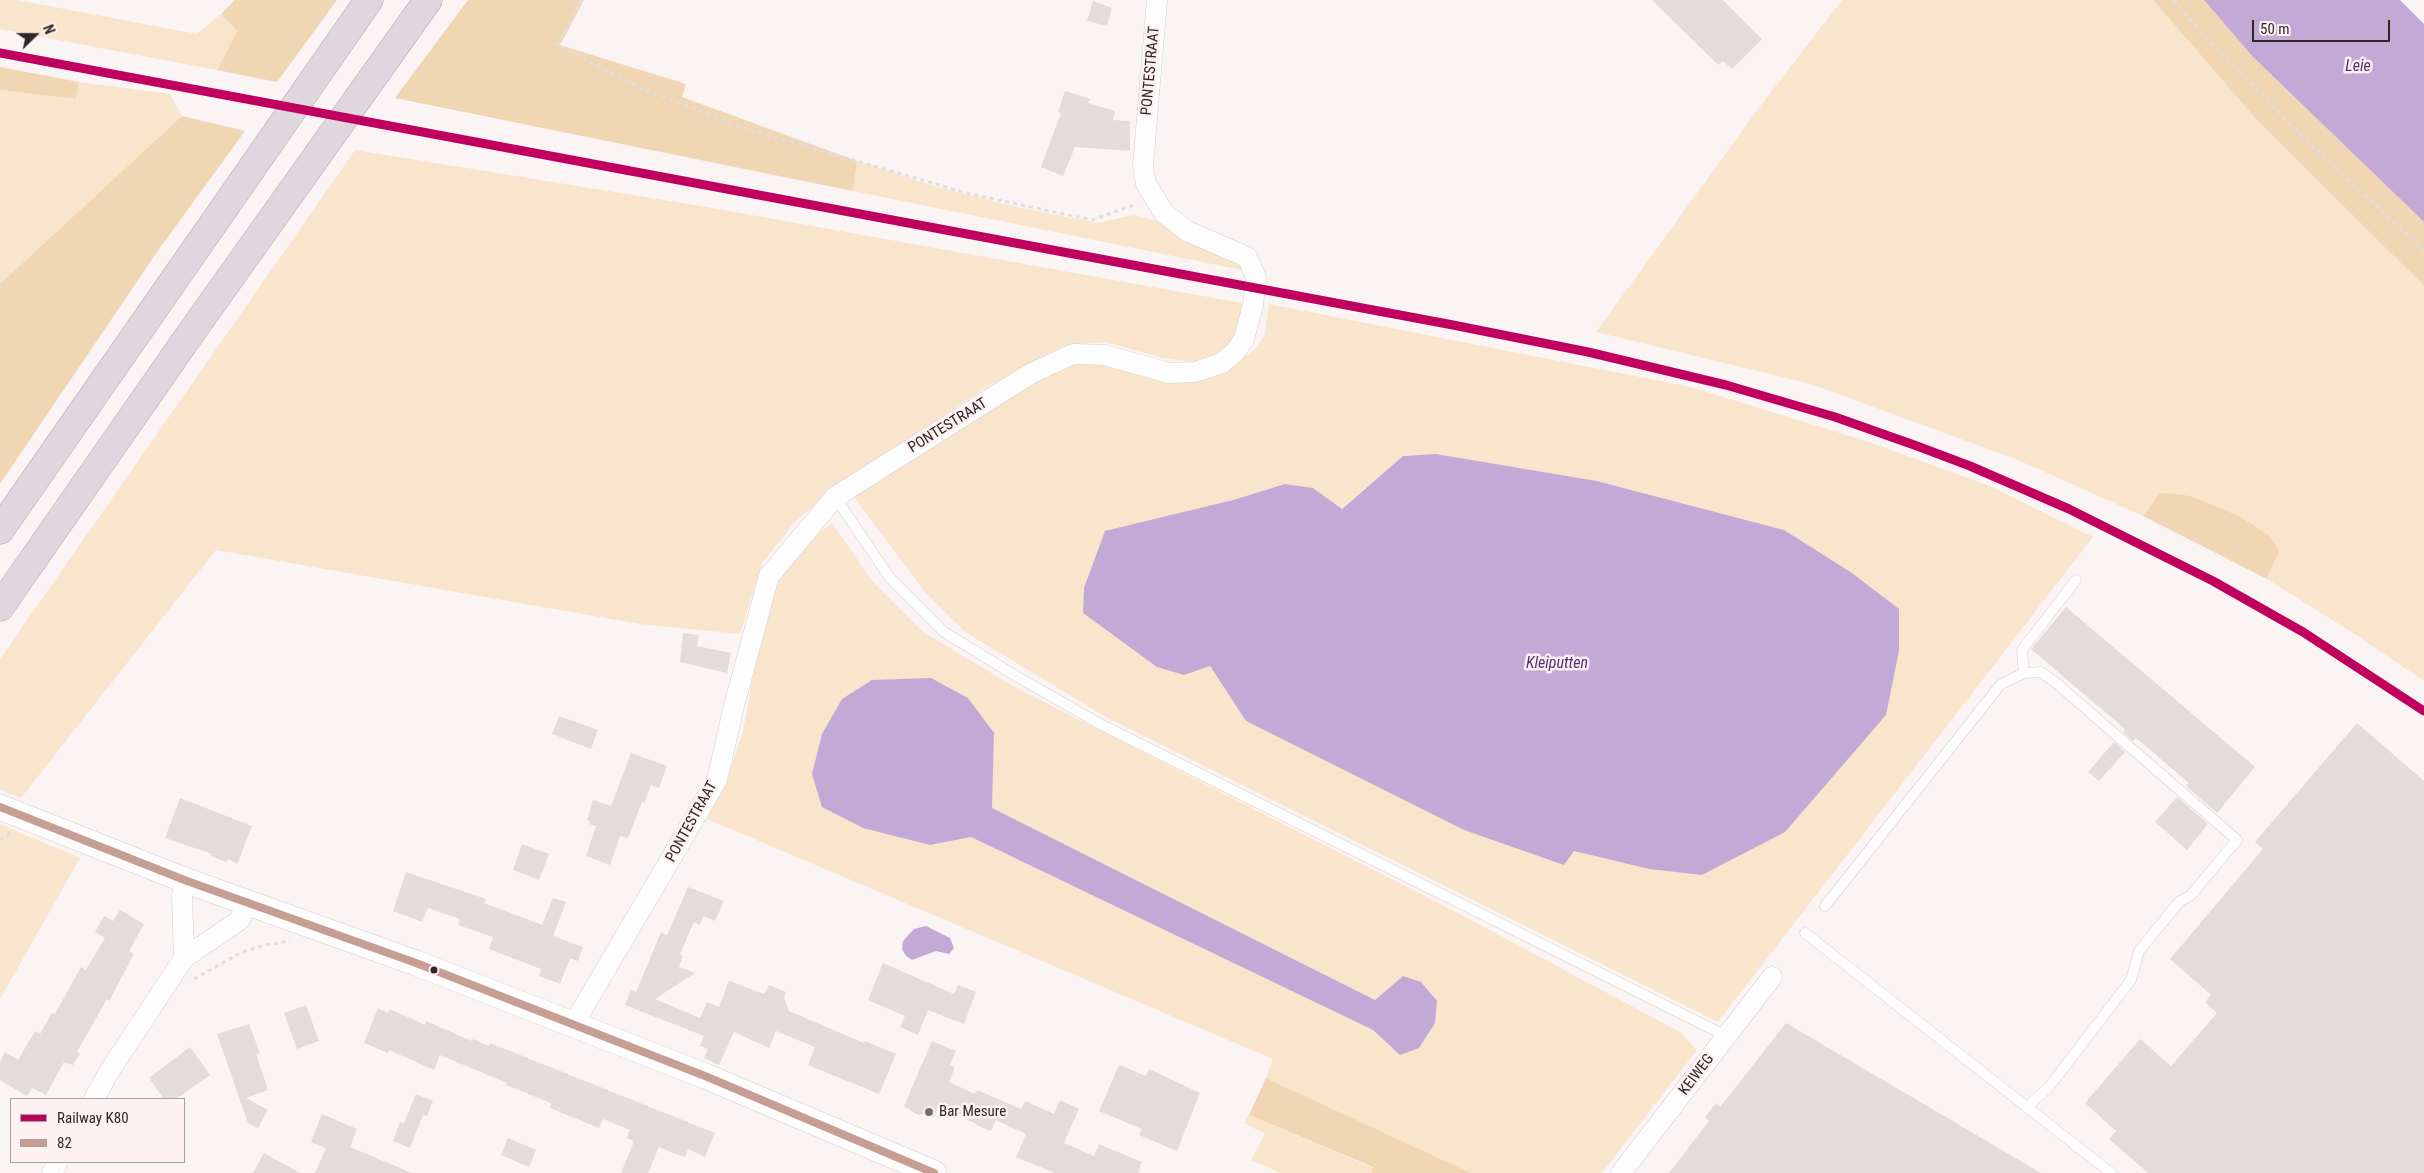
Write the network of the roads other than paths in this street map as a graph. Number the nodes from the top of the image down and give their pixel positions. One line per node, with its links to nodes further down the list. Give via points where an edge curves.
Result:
1 (369, 0): 5 (highway)
2 (428, 0): 7 (highway)
3 (1156, 0): 4 (street, PONTESTRAAT, via 1143,166 1146,184 1164,213 1187,231 1247,257 1256,277 1244,339 1222,363 1195,372 1169,373 1105,355 1073,354 1030,374)
4 (835, 497): 16 (street, PONTESTRAAT, via 769,576 716,780); 17 (lane, via 890,578 944,632 1016,676 1102,725)
5 (0, 530)
6 (2076, 580): 8 (lane, via 2022,650)
7 (0, 607)
8 (2024, 672): 12 (lane, via 2001,684); 19 (lane, via 2041,672 2055,682 2238,840 2191,895 2179,902 2140,951 2131,980 2049,1086)
9 (7, 809): 10 (street)
10 (187, 881): 11 (street); 14 (street, via 182,895)
11 (246, 902): 14 (street, via 240,920); 16 (street)
12 (1826, 906)
13 (1805, 934): 19 (lane)
14 (184, 958): 18 (street)
15 (1772, 977): 17 (street, KEIWEG)
16 (573, 1025): 20 (street, via 705,1076)
17 (1726, 1036): 21 (street, KEIWEG)
18 (95, 1098)
19 (2027, 1107): 22 (lane)
20 (934, 1173)
21 (1622, 1173)
22 (2111, 1173)

